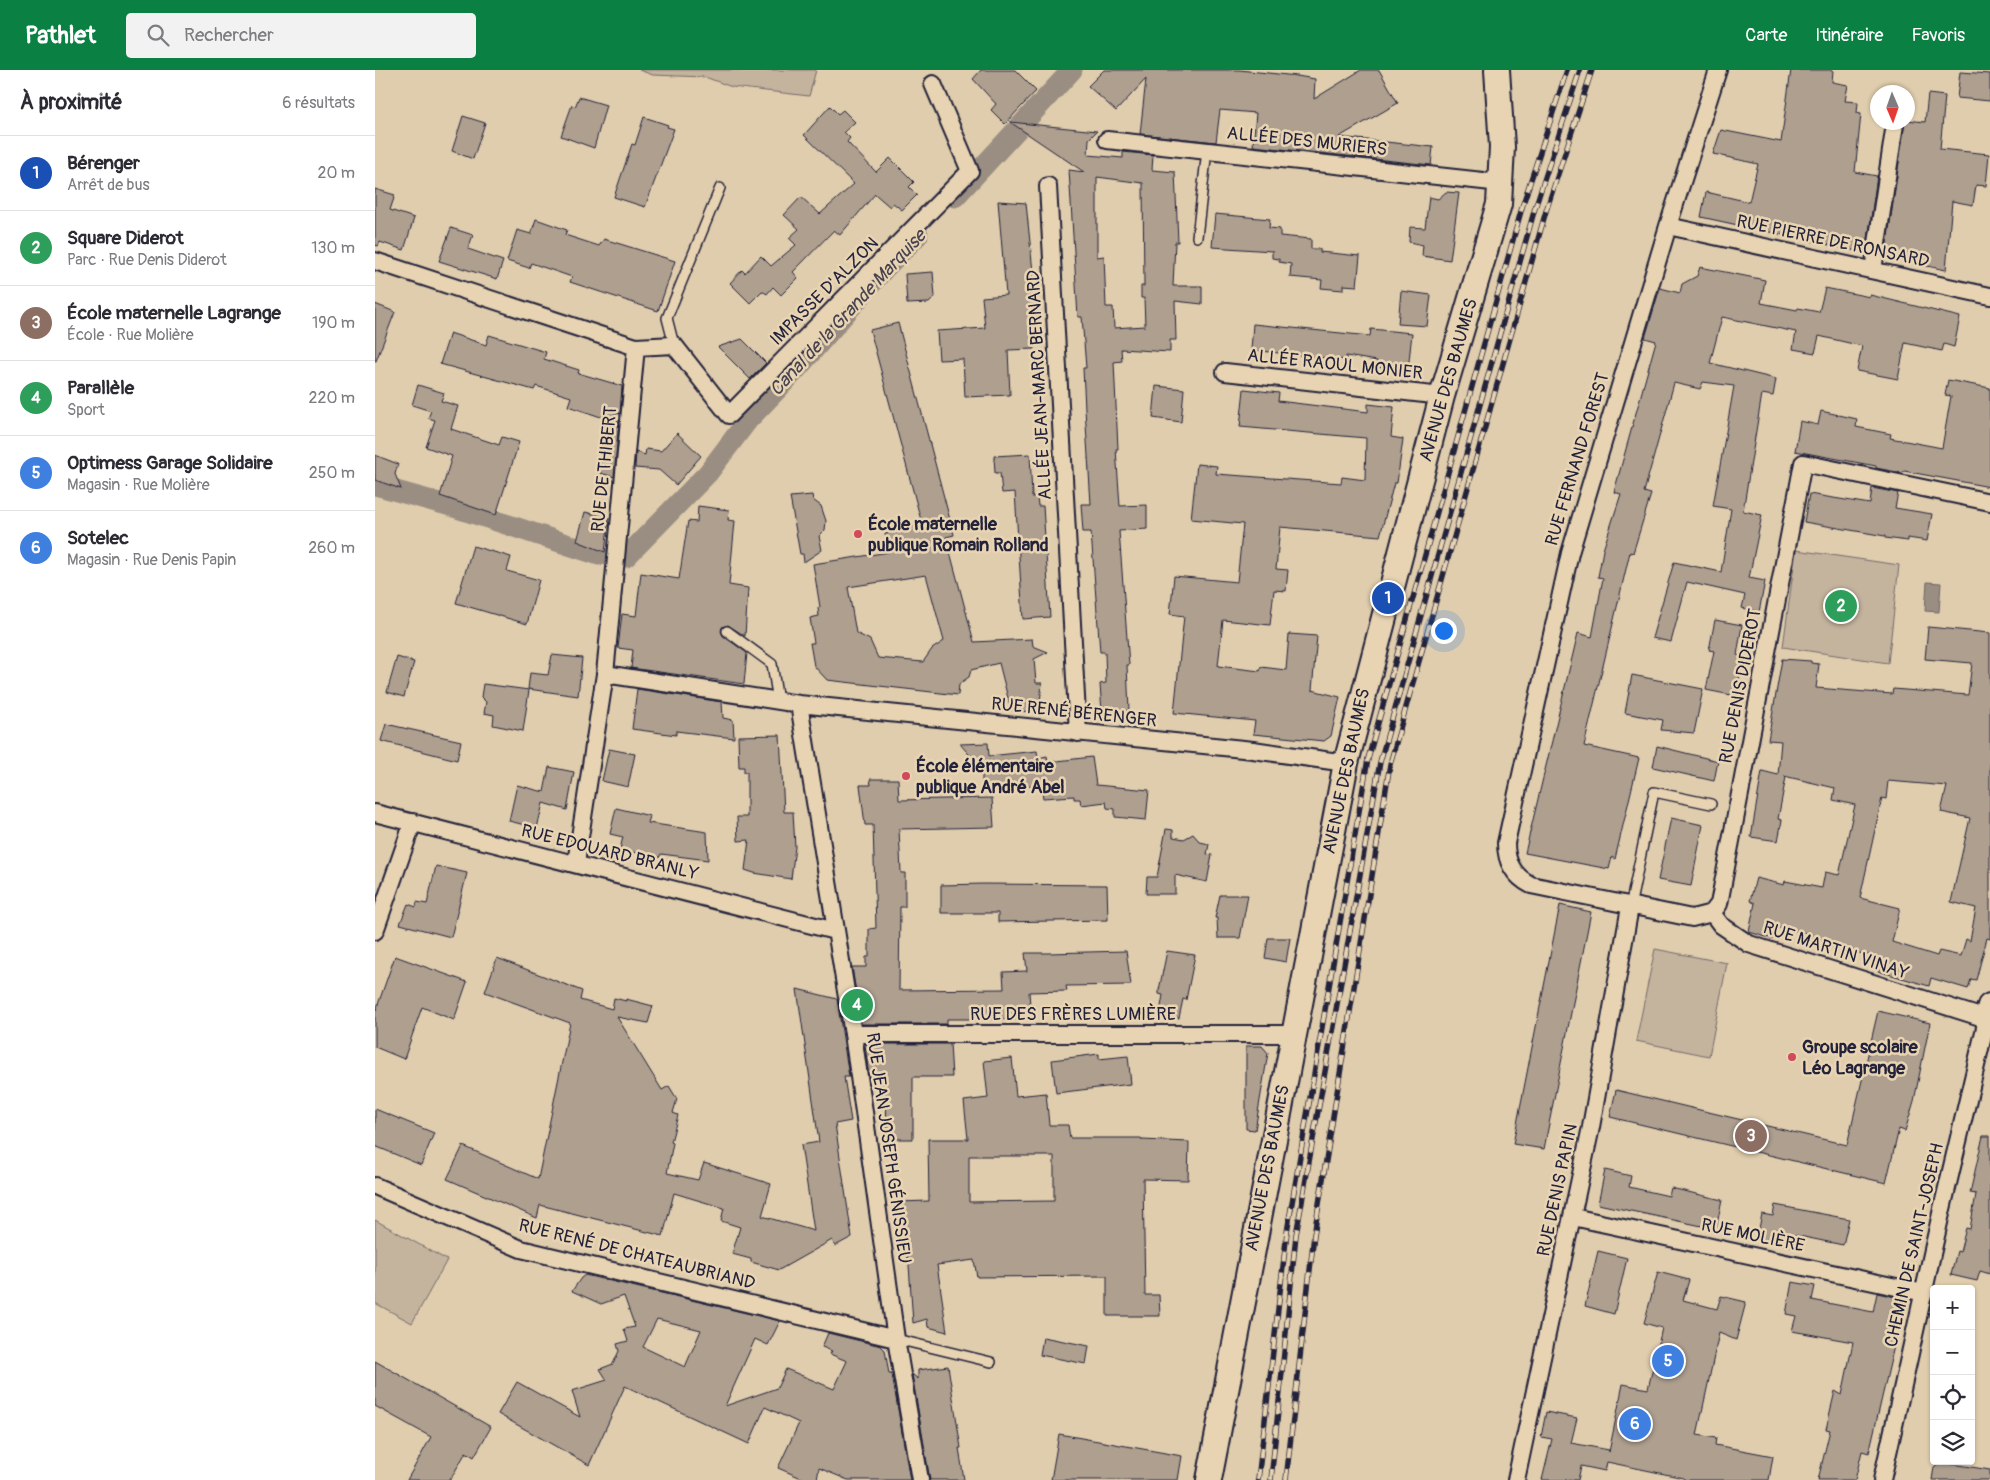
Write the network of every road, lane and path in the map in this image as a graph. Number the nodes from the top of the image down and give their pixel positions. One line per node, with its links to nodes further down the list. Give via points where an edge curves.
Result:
1 (1497, 70): 7 (street, AVENUE DES BAUMES)
2 (1718, 70): 10 (street, RUE FERNAND FOREST)
3 (933, 84): 15 (street, IMPASSE D'ALZON, via 970,171 729,415)
4 (1894, 130): 13 (street)
5 (1107, 140): 6 (street, ALLÉE DES MURIERS)
6 (1207, 150): 7 (street, ALLÉE DES MURIERS); 11 (lane)
7 (1501, 183): 18 (street, AVENUE DES BAUMES, via 1488,248)
8 (1048, 186): 24 (street, ALLÉE JEAN-MARC BERNARD)
9 (720, 188): 15 (lane, via 667,318)
10 (1668, 226): 13 (street, RUE PIERRE DE RONSARD); 30 (street, RUE FERNAND FOREST, via 1570,553 1506,843 1509,866 1519,879 1531,885)
11 (1197, 237)
12 (375, 260): 16 (street)
13 (1873, 270): 14 (street, RUE PIERRE DE RONSARD)
14 (1990, 296)
15 (674, 345): 16 (street)
16 (636, 347): 21 (street, RUE DE THIBERT)
17 (1225, 372): 18 (street, ALLÉE RAOUL MONIER)
18 (1441, 396): 25 (street, AVENUE DES BAUMES)
19 (1990, 502): 31 (street, RUE DENIS DIDEROT, via 1803,464 1719,904)
20 (727, 631): 22 (lane, via 772,664)
21 (605, 674): 22 (street); 29 (street, RUE DE THIBERT)
22 (778, 701): 23 (street)
23 (799, 704): 24 (street, RUE RENÉ BÉRENGER); 33 (street, RUE JEAN JOSEPH GÉNISSIEU)
24 (1078, 733): 25 (street, RUE RENÉ BÉRENGER, via 1253,750)
25 (1346, 763): 36 (street, AVENUE DES BAUMES)
26 (1711, 804): 30 (lane, via 1654,792)
27 (375, 813): 28 (street, RUE EDOUARD BRANLY)
28 (413, 822): 29 (street, RUE EDOUARD BRANLY); 32 (street)
29 (576, 863): 33 (street, RUE EDOUARD BRANLY)
30 (1630, 907): 31 (street, via 1692,918); 38 (street, RUE DENIS PAPIN)
31 (1712, 913): 34 (street, RUE MARTIN VINAY, via 1721,925 1749,944)
32 (375, 931)
33 (835, 931): 35 (street, RUE JEAN JOSEPH GÉNISSIEU)
34 (1989, 1015): 39 (street, CHEMIN DE SAINT-JOSEPH)
35 (853, 1034): 36 (street, RUE DES FRÈRES LUMIÈRE); 40 (street, RUE JEAN JOSEPH GÉNISSIEU)
36 (1293, 1034): 43 (street, AVENUE DES BAUMES)
37 (375, 1186): 40 (street, RUE RENÉ DE CHATEAUBRIAND, via 521,1249)
38 (1573, 1216): 39 (street, RUE MOLIÈRE); 44 (street, RUE DENIS PAPIN)
39 (1924, 1293): 45 (street, CHEMIN DE SAINT-JOSEPH)
40 (896, 1339): 41 (lane); 42 (street, RUE JEAN JOSEPH GÉNISSIEU)
41 (991, 1362)
42 (920, 1480)
43 (1209, 1480)
44 (1516, 1480)
45 (1882, 1480)

